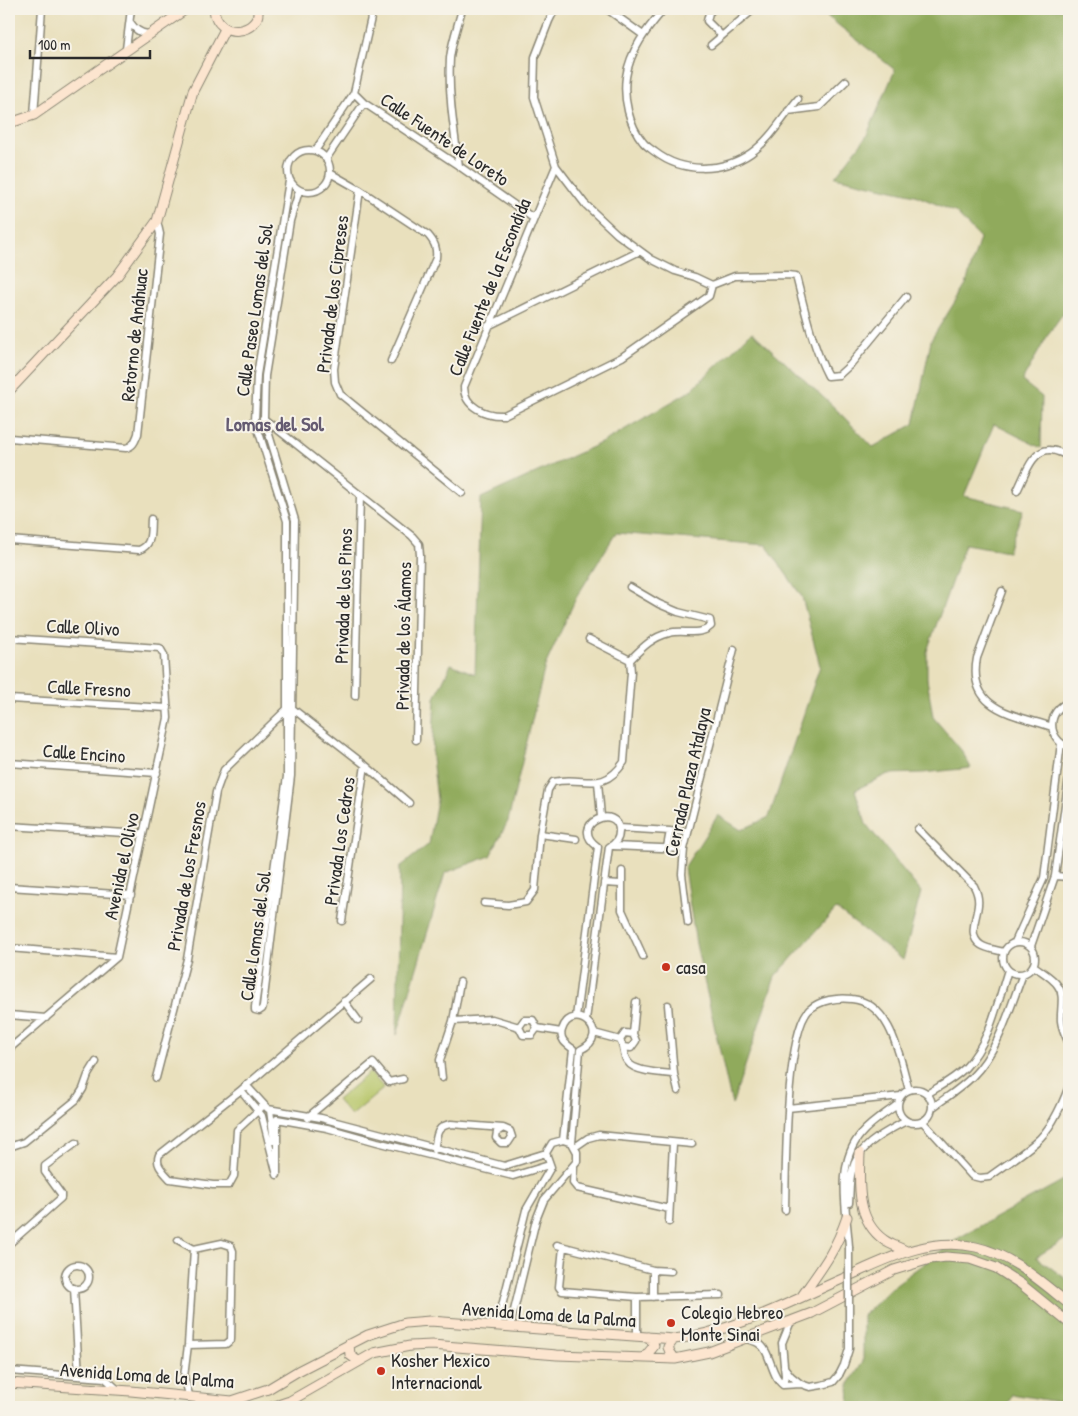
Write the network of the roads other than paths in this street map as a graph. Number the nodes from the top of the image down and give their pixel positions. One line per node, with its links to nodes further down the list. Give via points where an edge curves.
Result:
1 (42, 9): 25 (street)
2 (131, 9): 13 (street)
3 (186, 9): 15 (main road)
4 (214, 9): 14 (main road, via 216,20)
5 (373, 9): 21 (street, Calle Fuente de Loreto)
6 (462, 9): 29 (street, via 450,56 451,114)
7 (555, 9): 30 (street, via 535,57 534,97)
8 (607, 9): 16 (street)
9 (664, 9): 16 (street)
10 (713, 9): 17 (street, via 707,21)
11 (754, 9): 17 (street)
12 (260, 10): 14 (main road, via 246,29)
13 (130, 22): 15 (street, via 134,28); 19 (street)
14 (226, 29): 36 (main road, via 193,91)
15 (148, 34): 19 (main road)
16 (643, 35): 24 (street, via 630,60 626,98 631,121 643,143 666,160 701,168 730,164 763,144)
17 (722, 36): 18 (street)
18 (711, 45)
19 (126, 50): 25 (main road)
20 (846, 81): 24 (street, via 819,107)
21 (354, 93): 23 (street, Calle Fuente de Loreto); 27 (street, Calle Fuente de Loreto)
22 (798, 98): 24 (street)
23 (364, 103): 28 (street, Calle Fuente de Loreto); 29 (street, Calle Fuente de Loreto)
24 (788, 111)
25 (34, 115): 26 (main road)
26 (9, 121)
27 (315, 151): 28 (street); 32 (street, via 299,152 292,157 288,164)
28 (326, 159): 31 (street)
29 (459, 166): 35 (street, Calle Fuente de Loreto)
30 (556, 166): 35 (street, Calle Fuente de la Escondida); 37 (street, via 585,204)
31 (330, 173): 33 (street); 34 (street, via 320,190 310,193)
32 (289, 181): 34 (street); 44 (street, Calle Paseo Lomas del Sol, via 257,375)
33 (360, 190): 41 (street, via 428,236 437,250); 48 (street, Privada de los Cipreses, via 334,369 335,382 340,394)
34 (299, 191): 43 (street, Calle Paseo Lomas del Sol, via 290,221 265,376)
35 (533, 218): 40 (street, Calle Fuente de la Escondida)
36 (157, 221): 42 (main road, via 117,276); 45 (street, Retorno de Anáhuac, via 160,234 135,442 126,448)
37 (640, 251): 38 (street, via 675,271); 40 (street)
38 (712, 284): 39 (street, via 736,276 796,276 828,376 839,375 850,365); 40 (street, Calle Fuente de la Escondida, via 709,296 622,357 504,415 482,412 467,401 464,394)
39 (906, 298)
40 (488, 326)
41 (391, 361)
42 (9, 391)
43 (264, 418): 44 (street); 49 (street); 63 (street, Calle Paseo Lomas del Sol, via 295,520)
44 (255, 420): 63 (street, Calle Paseo Lomas del Sol, via 287,520)
45 (10, 438)
46 (1069, 456): 47 (street, via 1052,450 1040,453 1034,458)
47 (1017, 491)
48 (462, 494)
49 (360, 496): 59 (street, Privada de los Pinos); 65 (street, Privada de los Álamos, via 419,544)
50 (151, 519): 51 (street, via 146,548 132,550)
51 (9, 540)
52 (630, 587): 58 (street, via 665,607 710,620 711,626 705,631 671,632 656,638)
53 (1002, 591): 64 (street, via 976,658 978,688 983,697 997,708)
54 (9, 638): 56 (street, Calle Olivo)
55 (589, 639): 58 (street)
56 (155, 647): 62 (street, Avenida el Olivo, via 164,655)
57 (734, 649): 79 (street, Cerrada Plaza Atalaya)
58 (630, 660): 72 (street, via 624,762 618,772 606,781)
59 (355, 696)
60 (9, 699): 62 (street, Calle Fresno)
61 (1069, 700): 64 (street, via 1055,712)
62 (168, 708): 70 (street, Avenida el Olivo)
63 (290, 709): 63 (street, Calle Lomas del Sol, via 287,776 254,1007 259,1011 263,1006 291,776); 69 (street); 125 (street, Privada de los Fresnos, via 224,770 216,792 187,959)
64 (1052, 727): 66 (street)
65 (416, 740)
66 (1061, 743): 67 (street); 96 (street, via 1044,878)
67 (1069, 746)
68 (9, 763): 70 (street, Calle Encino)
69 (365, 765): 73 (street); 94 (street, Privada Los Cedros)
70 (157, 773): 80 (street, Avenida el Olivo)
71 (1069, 777): 87 (street)
72 (598, 782): 74 (street); 81 (street, via 553,782 548,790)
73 (409, 804)
74 (601, 817): 76 (street, via 609,818); 111 (street, via 589,827 592,842 598,847)
75 (9, 826): 80 (street)
76 (620, 828): 78 (street); 83 (street, via 619,838)
77 (918, 828): 99 (street, via 974,886 978,894 973,932 976,940 981,945)
78 (670, 831): 79 (street); 84 (street)
79 (687, 832): 85 (street, Cerrada Plaza Atalaya)
80 (143, 834): 92 (street, Avenida el Olivo)
81 (540, 834): 82 (street); 93 (street, via 535,890 526,902)
82 (576, 839)
83 (613, 846): 84 (street); 89 (street, via 609,848)
84 (667, 848): 85 (street)
85 (684, 848): 95 (street, Cerrada Plaza Atalaya, via 682,874)
86 (622, 870): 90 (street)
87 (1055, 876): 88 (street); 97 (street)
88 (1069, 877)
89 (604, 882): 90 (street); 114 (street)
90 (621, 884): 100 (street, via 622,910)
91 (9, 887): 92 (street)
92 (130, 895): 101 (street, Avenida el Olivo)
93 (484, 903)
94 (342, 921)
95 (688, 922)
96 (1015, 942): 97 (street); 99 (street)
97 (1031, 946): 102 (street, via 1036,956)
98 (9, 948): 101 (street)
99 (1004, 952): 103 (street, via 1003,962)
100 (643, 956)
101 (117, 957): 112 (street)
102 (1034, 966): 104 (street); 120 (street, via 1060,988 1061,1021)
103 (1008, 970): 104 (street); 132 (street, via 986,1035 976,1054 964,1069)
104 (1023, 974): 137 (street, via 989,1057 971,1078)
105 (371, 979): 107 (street)
106 (460, 982): 115 (street)
107 (344, 1002): 113 (street); 129 (street)
108 (636, 1002): 118 (street)
109 (668, 1005): 124 (street)
110 (9, 1015): 112 (street)
111 (576, 1017): 114 (street); 116 (street, via 566,1022)
112 (46, 1018): 122 (street)
113 (358, 1020)
114 (586, 1020): 117 (street)
115 (454, 1021): 116 (street, via 492,1018 519,1027 523,1035 532,1035 537,1028); 126 (street, via 440,1060)
116 (561, 1032): 148 (street, via 564,1043 573,1049)
117 (594, 1033): 119 (street); 153 (street, via 588,1046 580,1050)
118 (633, 1034): 119 (street, via 625,1033); 121 (street, via 636,1042 631,1048)
119 (620, 1040): 121 (street)
120 (1069, 1044)
121 (623, 1047): 124 (street, via 628,1064 635,1068)
122 (9, 1049)
123 (96, 1062): 154 (street, via 76,1100 24,1142)
124 (674, 1074): 131 (street)
125 (156, 1078)
126 (442, 1078)
127 (403, 1079): 140 (street, via 389,1082 373,1063)
128 (1069, 1086): 143 (street, via 1037,1142 988,1177 972,1176)
129 (243, 1087): 134 (street); 138 (street); 138 (street, via 159,1154 158,1165 170,1179 229,1185 234,1176 238,1130)
130 (909, 1090): 132 (street); 133 (street); 136 (street, via 895,1040 883,1018 862,1000 834,999 809,1011 801,1024)
131 (678, 1091)
132 (927, 1094): 137 (street)
133 (901, 1096): 135 (street); 136 (street)
134 (264, 1104): 138 (street); 139 (street)
135 (898, 1105): 142 (street, via 898,1111); 170 (street, via 870,1124 851,1148 846,1165)
136 (788, 1108): 169 (street)
137 (932, 1108): 143 (street)
138 (257, 1110): 165 (street, via 262,1116)
139 (270, 1110): 140 (street); 165 (street)
140 (309, 1116): 141 (street); 144 (street)
141 (321, 1118): 145 (street); 147 (street)
142 (906, 1121): 143 (street, via 914,1124); 157 (street, via 881,1134)
143 (923, 1122)
144 (307, 1124): 145 (street); 165 (street, via 277,1118)
145 (320, 1126): 150 (street)
146 (503, 1128): 155 (street, via 444,1125 439,1129)
147 (380, 1134): 150 (street); 155 (street)
148 (563, 1140): 153 (street); 156 (street, via 552,1143)
149 (76, 1142): 175 (street, via 45,1166 45,1172 61,1198)
150 (377, 1142): 158 (street)
151 (673, 1143): 152 (street); 153 (street, via 599,1135); 168 (street)
152 (692, 1144)
153 (573, 1145): 163 (street, via 578,1152)
154 (9, 1147)
155 (434, 1148): 158 (street); 159 (street)
156 (546, 1153): 160 (street); 161 (street)
157 (860, 1154): 170 (street, via 851,1174); 177 (main road, via 864,1214 876,1234)
158 (432, 1156): 164 (street)
159 (480, 1160): 162 (street); 164 (street)
160 (513, 1164): 162 (street); 167 (street)
161 (549, 1165): 167 (street); 172 (street, via 551,1167 526,1210)
162 (504, 1166): 166 (street)
163 (574, 1166): 168 (street, via 573,1183 577,1188); 174 (street, via 544,1200)
164 (478, 1168): 166 (street)
165 (277, 1174)
166 (502, 1174): 167 (street)
167 (517, 1175)
168 (669, 1209): 171 (street)
169 (785, 1210)
170 (848, 1217): 184 (main road, via 832,1253); 205 (street, bridge, via 849,1350 844,1365 832,1382 810,1387)
171 (669, 1222)
172 (520, 1237): 174 (street); 180 (street)
173 (178, 1240): 176 (street)
174 (531, 1241): 182 (street)
175 (9, 1244)
176 (194, 1249): 197 (street); 197 (street, via 222,1243 230,1246 233,1252 231,1340 226,1344)
177 (906, 1251): 184 (main road, Avenida Loma de la Palma); 187 (main road, Avenida Loma de la Palma, via 948,1244 976,1247 1004,1257)
178 (654, 1270): 179 (street); 185 (street, via 560,1246 559,1287 562,1291); 186 (street)
179 (671, 1271)
180 (510, 1275): 182 (street); 190 (street)
181 (74, 1288): 203 (street)
182 (517, 1294): 191 (street)
183 (721, 1295): 186 (street)
184 (801, 1296): 194 (main road, Avenida Loma de la Palma, via 732,1326 699,1336)
185 (637, 1297): 186 (street); 192 (street)
186 (653, 1297)
187 (1069, 1304)
188 (791, 1321): 189 (main road, Avenida Loma de la Palma, via 894,1270 930,1258 946,1257 970,1259 996,1268); 195 (main road, Avenida Loma de la Palma); 201 (street, via 782,1343)
189 (1069, 1323)
190 (497, 1326): 191 (main road, Avenida Loma de la Palma); 196 (main road, Avenida Loma de la Palma, via 405,1323)
191 (510, 1326): 192 (main road, Avenida Loma de la Palma)
192 (637, 1336): 193 (main road, Avenida Loma de la Palma)
193 (648, 1337): 194 (main road, Avenida Loma de la Palma); 198 (main road, via 654,1346)
194 (674, 1339): 199 (main road, via 668,1347)
195 (746, 1339): 199 (main road, Avenida Loma de la Palma); 206 (street, via 764,1348 776,1378)
196 (349, 1344): 200 (main road, via 350,1355); 208 (main road, Avenida Loma de la Palma, via 268,1390 232,1402)
197 (188, 1345): 208 (street, via 184,1377)
198 (644, 1358): 199 (main road, Avenida Loma de la Palma); 200 (main road, Avenida Loma de la Palma, via 432,1345 374,1353)
199 (675, 1359)
200 (358, 1361): 209 (main road, Avenida Loma de la Palma, via 290,1402)
201 (784, 1367): 205 (street); 206 (street)
202 (9, 1371): 203 (street)
203 (78, 1376): 207 (street, via 105,1378)
204 (9, 1383): 207 (main road, Avenida Loma de la Palma)
205 (800, 1384): 206 (street)
206 (783, 1385)
207 (118, 1390): 208 (main road, Avenida Loma de la Palma)
208 (187, 1398)
209 (272, 1407)

